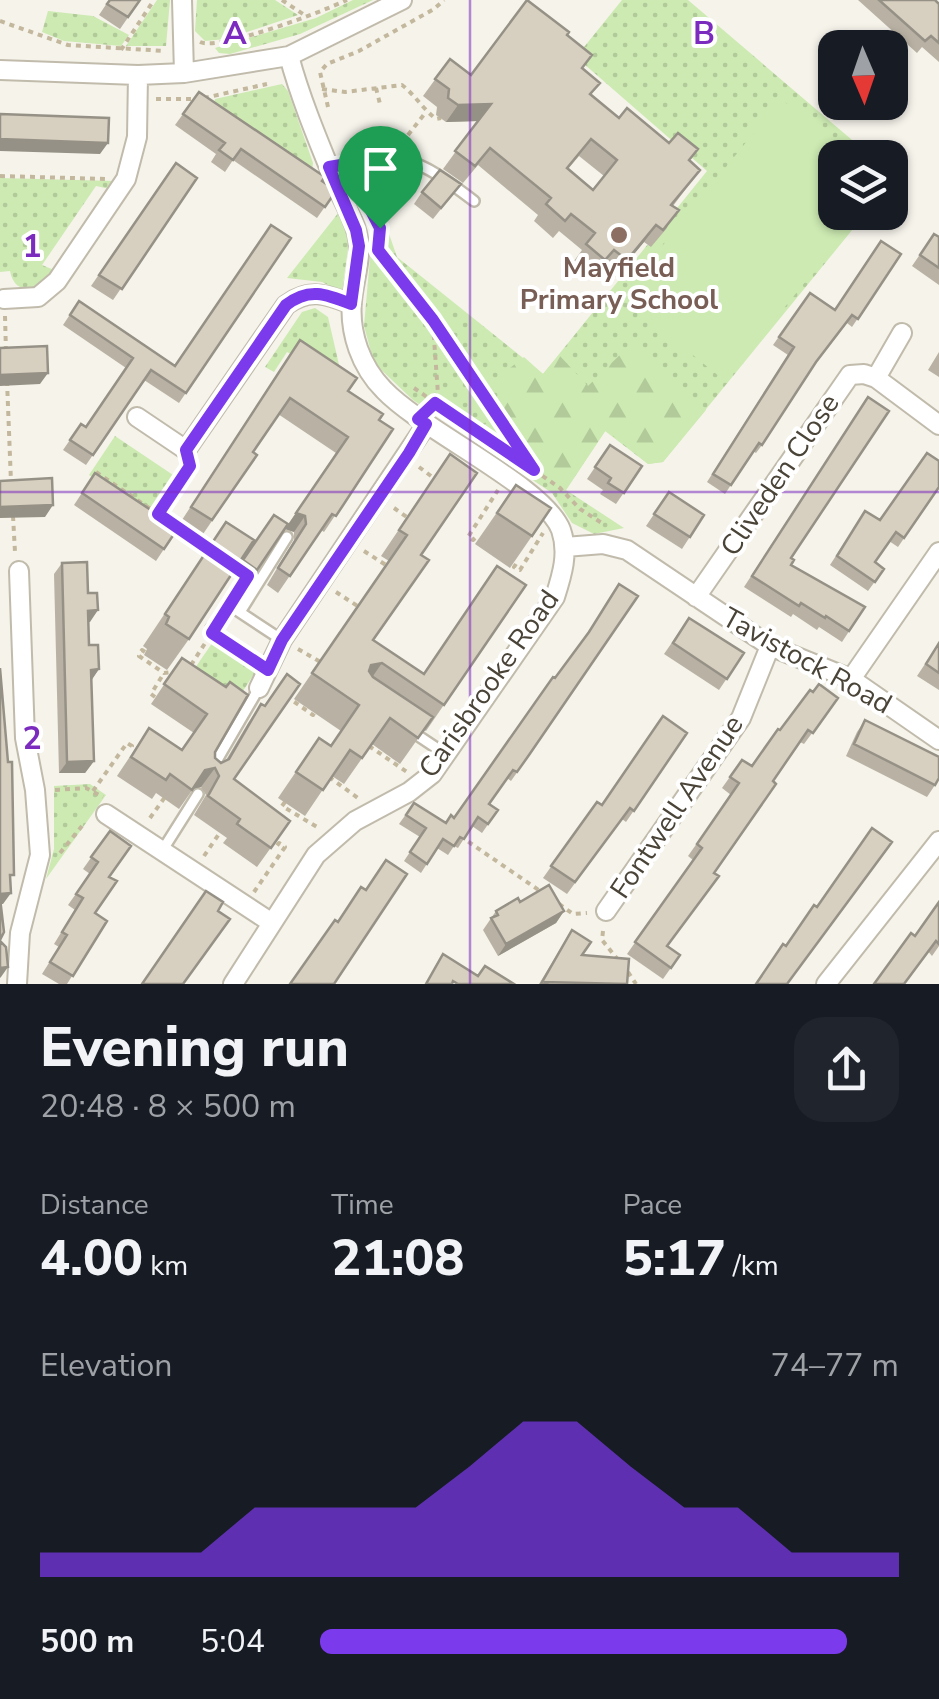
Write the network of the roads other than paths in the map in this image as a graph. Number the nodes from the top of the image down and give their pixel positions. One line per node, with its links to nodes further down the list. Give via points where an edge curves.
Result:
1 (182, 0): 5 (street)
2 (402, 0): 3 (street)
3 (288, 56): 5 (street); 7 (street)
4 (0, 70): 6 (street)
5 (184, 73): 6 (street)
6 (138, 75): 9 (street, via 137,137 126,179 57,280 38,296)
7 (329, 167): 8 (lane, via 392,158 426,165); 10 (street, via 359,246)
8 (474, 201)
9 (4, 299)
10 (351, 304): 13 (street, via 312,292 286,305 186,450); 14 (street, via 358,354 385,391)
11 (902, 334): 12 (street)
12 (876, 378): 15 (street); 20 (street, Cliveden Close, via 850,376 840,387)
13 (137, 417)
14 (422, 422): 17 (street, via 544,504); 21 (street, via 406,458)
15 (939, 425)
16 (287, 538): 21 (lane, via 235,608)
17 (565, 547): 20 (street, Tavistock Road, via 615,546); 27 (street, Carisbrooke Road, via 555,597)
18 (939, 552): 24 (street)
19 (19, 570): 35 (street, via 25,738 40,855 15,948)
20 (696, 597): 22 (street, Tavistock Road)
21 (282, 640): 23 (street)
22 (770, 646): 24 (street, Tavistock Road); 33 (street, Fontwell Avenue, via 740,718)
23 (263, 679): 28 (lane)
24 (851, 680): 26 (street, Tavistock Road)
25 (403, 726): 27 (lane)
26 (939, 740)
27 (447, 755): 34 (street, Carisbrooke Road, via 423,783 333,837)
28 (209, 774)
29 (198, 794): 32 (lane)
30 (106, 814): 32 (street)
31 (939, 842): 37 (street)
32 (162, 851): 34 (street)
33 (606, 912)
34 (272, 924): 36 (street, Carisbrooke Road)
35 (17, 984)
36 (233, 984)
37 (826, 984)

